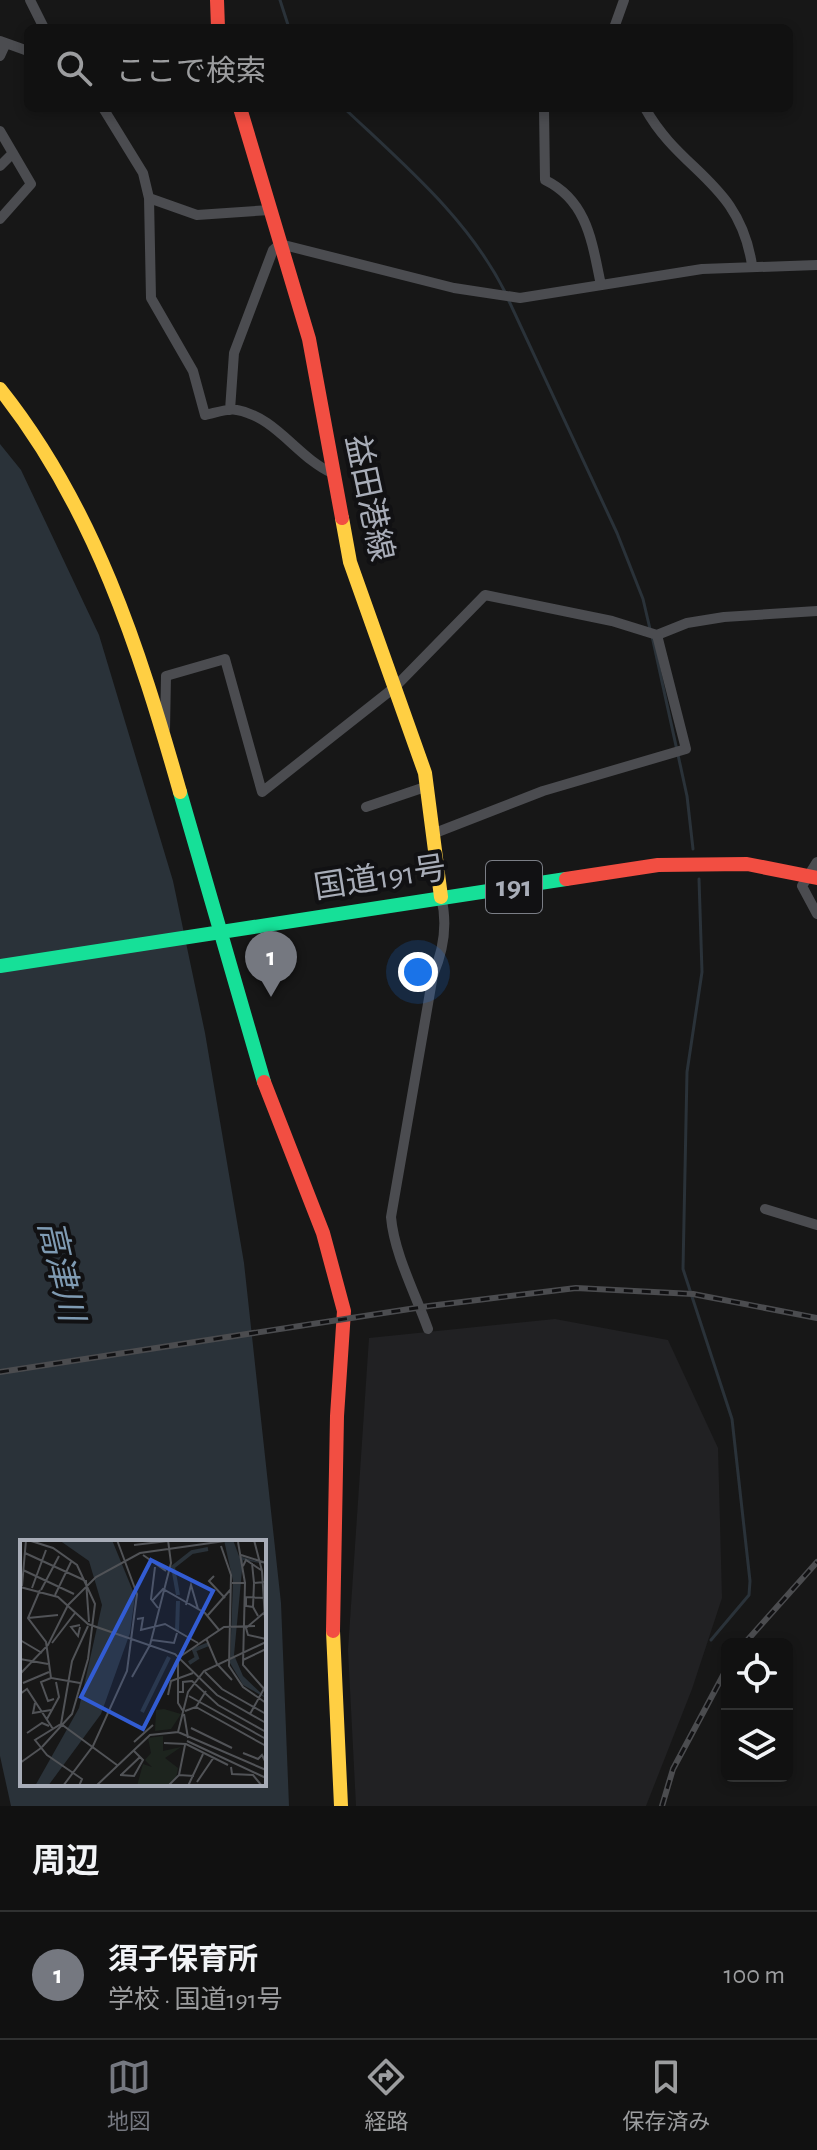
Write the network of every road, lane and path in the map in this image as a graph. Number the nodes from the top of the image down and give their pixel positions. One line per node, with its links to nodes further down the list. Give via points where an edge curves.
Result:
1 (30, 0): 4 (street)
2 (217, 0): 5 (main road)
3 (624, 0): 6 (street)
4 (42, 24)
5 (218, 24)
6 (615, 24)
7 (3, 42): 8 (street); 9 (street)
8 (24, 50)
9 (0, 56)
10 (105, 112): 17 (street, via 143,173)
11 (241, 112): 18 (main road, 益田港線)
12 (544, 112): 23 (street, via 545,180 585,217)
13 (648, 112): 21 (street, via 688,162 720,189 741,223)
14 (0, 131): 15 (street)
15 (13, 153): 16 (street); 19 (street, via 31,184)
16 (0, 166)
17 (149, 198): 18 (street, via 197,215); 25 (street, via 151,298 193,371 205,415)
18 (270, 210): 20 (main road, 益田港線)
19 (0, 219)
20 (280, 244): 23 (street, via 454,288 520,298); 25 (street, via 273,250 234,353); 26 (main road, 益田港線, via 309,339)
21 (752, 265): 22 (street); 23 (street)
22 (817, 265)
23 (601, 285)
24 (0, 389): 30 (main road, via 36,432 77,504 118,597)
25 (230, 410): 26 (street, via 257,418)
26 (332, 473): 29 (main road, 益田港線, via 350,562)
27 (817, 611): 28 (street, via 711,619)
28 (657, 635): 29 (street, via 485,595); 33 (street, via 686,749 543,791)
29 (395, 687): 30 (street, via 262,792 225,659 166,676); 31 (main road, 益田港線)
30 (165, 743): 38 (main road)
31 (428, 786): 32 (street); 33 (main road, 益田港線)
32 (366, 807)
33 (435, 833): 36 (main road, 益田港線)
34 (817, 862): 35 (street)
35 (812, 877): 36 (main road, 国道191号 / 191, via 747,864 658,865); 37 (street, via 802,886)
36 (441, 897): 38 (main road, 国道191号 / 191); 42 (street, via 446,916 442,955 433,975 391,1217 397,1252)
37 (817, 914)
38 (215, 931): 39 (main road, 国道191号 / 191); 43 (main road, via 341,1295 345,1337 339,1360 334,1722)
39 (0, 966)
40 (765, 1209): 41 (street)
41 (817, 1225)
42 (428, 1329)
43 (341, 1806)

